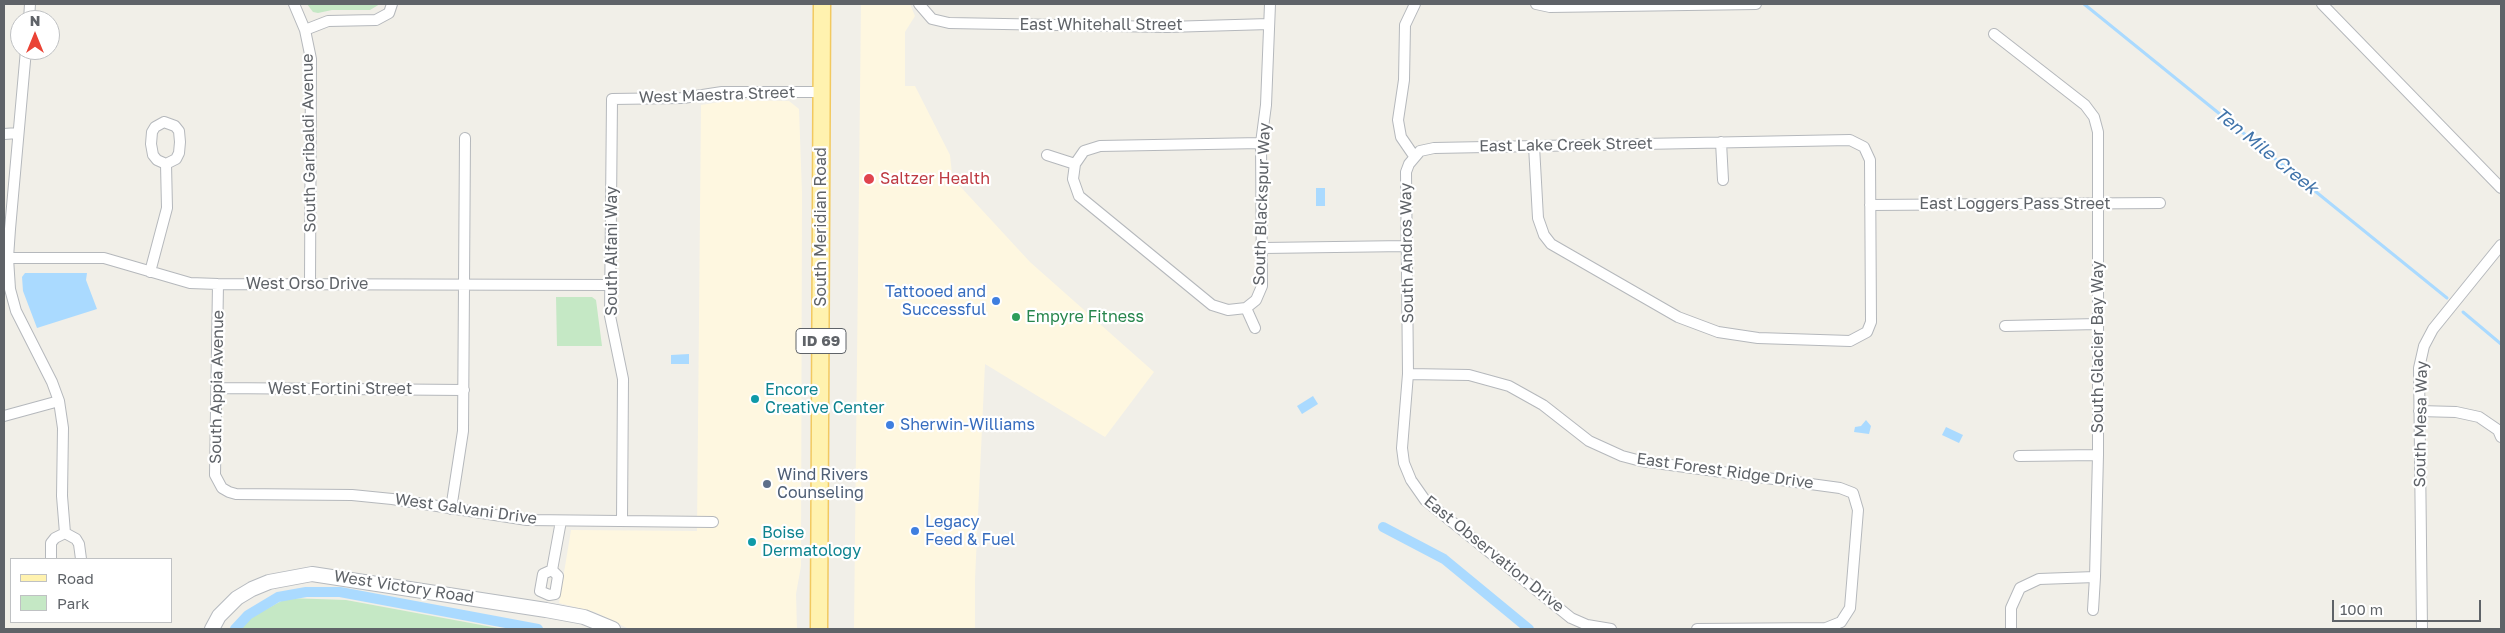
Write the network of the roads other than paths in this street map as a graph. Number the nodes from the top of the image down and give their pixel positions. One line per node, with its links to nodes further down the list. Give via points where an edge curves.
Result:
1 (294, 4): 12 (street, South Garibaldi Avenue)
2 (822, 4): 15 (main road, South Meridian Road / ID 69)
3 (919, 4): 11 (street, East Whitehall Street, via 932,19 949,23 1081,26)
4 (1270, 4): 11 (street, South Blackspur Way)
5 (1415, 4): 24 (street, via 1405,25 1404,90 1398,120 1401,137)
6 (1536, 4): 9 (street)
7 (1756, 4): 9 (street)
8 (2322, 4): 28 (street)
9 (1653, 5)
10 (390, 8): 12 (street, via 376,20 328,21)
11 (1270, 24): 21 (street, South Blackspur Way)
12 (305, 30): 39 (street, South Garibaldi Avenue, via 311,59)
13 (1994, 34): 29 (street, South Glacier Bay Way, via 2085,105 2094,117 2098,132)
14 (25, 60): 17 (street)
15 (822, 92): 16 (street, West Maestra Street, via 722,92 684,98); 69 (main road, South Meridian Road / ID 69)
16 (612, 99): 41 (street, South Alfani Way)
17 (18, 133): 18 (street); 36 (street)
18 (4, 134)
19 (465, 138): 40 (street)
20 (1721, 142): 22 (street, East Lake Creek Street); 27 (street); 31 (street, East Lake Creek Street, via 1850,140 1864,147 1870,160)
21 (1261, 143): 26 (street, via 1100,146 1084,152); 34 (street, South Blackspur Way)
22 (1534, 146): 24 (street, East Lake Creek Street, via 1434,148); 31 (street, via 1538,213 1544,235 1558,250 1666,311 1699,326 1735,336 1850,341 1867,332 1871,322)
23 (1046, 155): 26 (street)
24 (1414, 156): 33 (street, South Andros Way, via 1406,172)
25 (166, 164): 37 (street, via 167,208)
26 (1075, 164): 42 (street, via 1074,178 1079,196 1212,305 1228,310)
27 (1723, 180)
28 (2501, 188)
29 (2097, 203): 30 (street, East Loggers Pass Street); 31 (street, East Loggers Pass Street); 43 (street, South Glacier Bay Way)
30 (2160, 203)
31 (1870, 205)
32 (2501, 245): 35 (street, South Mesa Way)
33 (1406, 246): 34 (street); 46 (street, South Andros Way)
34 (1264, 248): 42 (street, South Blackspur Way, via 1262,286 1256,300)
35 (2498, 257): 50 (street, South Mesa Way, via 2433,329 2424,346 2419,368)
36 (8, 258): 37 (street, West Orso Drive, via 104,258); 49 (street, via 10,289 16,311)
37 (150, 272): 38 (street, West Orso Drive, via 190,283)
38 (218, 284): 39 (street, West Orso Drive); 47 (street, South Appia Avenue)
39 (310, 284): 40 (street, West Orso Drive)
40 (465, 284): 41 (street, West Orso Drive); 48 (street)
41 (610, 285): 59 (street, South Alfani Way, via 610,316 623,379)
42 (1246, 308): 45 (street)
43 (2098, 324): 44 (street); 53 (street, South Glacier Bay Way)
44 (2005, 326)
45 (1255, 328)
46 (1408, 374): 55 (street, South Andros Way, via 1402,448); 73 (street, East Forest Ridge Drive, via 1469,375 1509,386 1543,405 1589,441 1622,456 1840,488 1853,494 1858,510 1850,608 1841,622 1826,628)
47 (217, 388): 48 (street, West Fortini Street); 56 (street, South Appia Avenue, via 215,475)
48 (464, 390): 57 (street, via 463,431)
49 (59, 401): 51 (street); 61 (street, via 63,428)
50 (2419, 411): 52 (street, via 2456,412 2478,417 2498,430); 75 (street, South Mesa Way)
51 (4, 416)
52 (2501, 437)
53 (2098, 455): 54 (street); 64 (street, South Glacier Bay Way)
54 (2019, 456)
55 (1411, 480): 70 (street, East Observation Drive, via 1425,500 1571,618 1587,625)
56 (222, 488): 57 (street, West Galvani Drive, via 236,494 352,495)
57 (451, 509): 58 (street, West Galvani Drive, via 527,520)
58 (560, 521): 59 (street, West Galvani Drive); 65 (street, via 552,570 558,576 556,594 549,595)
59 (622, 521): 60 (street, West Galvani Drive)
60 (713, 522)
61 (65, 533): 62 (street, via 51,543); 63 (street, via 76,539)
62 (51, 558)
63 (81, 558)
64 (2095, 577): 66 (street, South Glacier Bay Way); 74 (street, via 2039,579 2020,588 2011,608)
65 (546, 610): 67 (main road, West Victory Road, via 312,574 269,582 252,589 237,598 219,616); 68 (main road, West Victory Road, via 584,617)
66 (2093, 610)
67 (212, 629)
68 (613, 629)
69 (819, 629)
70 (1611, 629)
71 (1697, 629): 72 (street)
72 (1707, 629): 73 (street)
73 (1723, 629)
74 (2011, 629)
75 (2422, 629)

